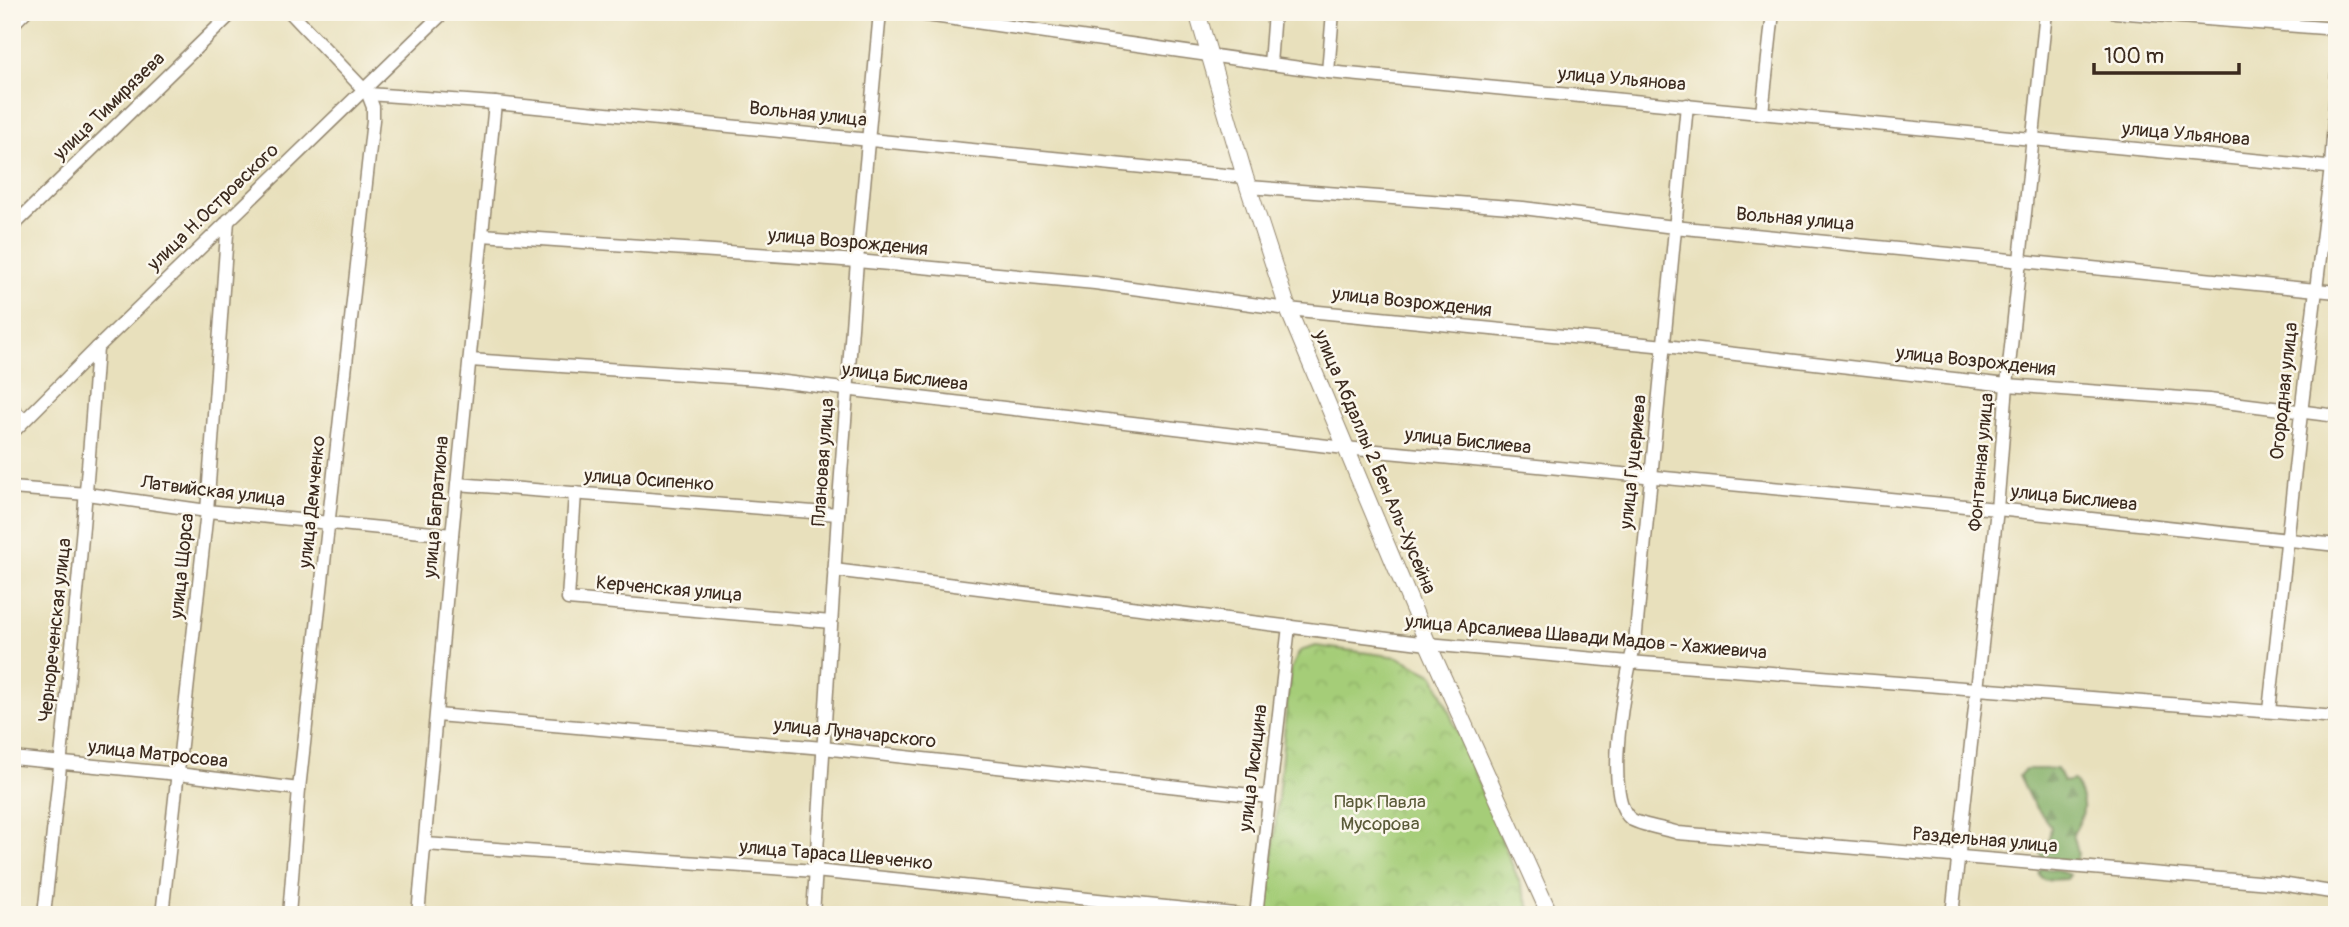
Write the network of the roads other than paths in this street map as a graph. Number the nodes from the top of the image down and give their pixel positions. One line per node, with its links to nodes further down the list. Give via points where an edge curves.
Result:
1 (25, 12): 13 (street)
2 (233, 12): 28 (street, улица Тимирязева)
3 (290, 12): 19 (street)
4 (444, 12): 19 (street, улица Н.Островского)
5 (880, 12): 24 (street, Плановая улица)
6 (905, 12): 15 (street, улица Ульянова)
7 (1197, 12): 15 (main road, улица Абдаллы 2 Бен Аль-Хусейна)
8 (1274, 12): 16 (street)
9 (1333, 12): 17 (street)
10 (1773, 12): 22 (street)
11 (2046, 12): 23 (street, Фонтанная улица)
12 (2115, 12): 14 (street)
13 (12, 25)
14 (2337, 29)
15 (1210, 56): 16 (street, улица Ульянова); 26 (main road, улица Абдаллы 2 Бен Аль-Хусейна)
16 (1270, 64): 17 (street, улица Ульянова)
17 (1328, 72): 21 (street, улица Ульянова)
18 (2337, 75): 25 (street, Огородная улица)
19 (365, 92): 20 (street, Вольная улица); 27 (street, улица Н.Островского); 55 (street, улица Демченко, via 373,107 372,131)
20 (495, 103): 24 (street, Вольная улица); 30 (street, улица Багратиона)
21 (1687, 105): 22 (street, улица Ульянова); 29 (street, улица Гуцериева)
22 (1762, 113): 23 (street, улица Ульянова)
23 (2033, 139): 25 (street, улица Ульянова); 31 (street, Фонтанная улица)
24 (867, 140): 26 (street, Вольная улица); 32 (street, Плановая улица)
25 (2334, 167): 33 (street, Огородная улица)
26 (1247, 182): 29 (street, Вольная улица); 35 (main road, улица Абдаллы 2 Бен Аль-Хусейна)
27 (228, 220): 37 (street, улица Н.Островского); 53 (street, улица Щорса)
28 (12, 227)
29 (1674, 227): 31 (street, Вольная улица); 36 (street, улица Гуцериева)
30 (482, 235): 32 (street, улица Возрождения); 38 (street, улица Багратиона)
31 (2020, 260): 33 (street, Вольная улица); 39 (street, Фонтанная улица)
32 (857, 261): 35 (street, улица Возрождения, via 1095,283); 40 (street, Плановая улица)
33 (2315, 290): 34 (street, Вольная улица); 42 (street, Огородная улица)
34 (2337, 292)
35 (1288, 309): 36 (street, улица Возрождения); 46 (main road, улица Абдаллы 2 Бен Аль-Хусейна)
36 (1665, 346): 39 (street, улица Возрождения); 47 (street, улица Гуцериева)
37 (97, 348): 44 (street, улица Н.Островского); 51 (street, Чернореченская улица)
38 (470, 360): 40 (street, улица Бислиева, via 759,379); 48 (street, улица Багратиона)
39 (2007, 385): 42 (street, улица Возрождения, via 2209,400); 52 (street, Фонтанная улица)
40 (847, 390): 46 (street, улица Бислиева); 54 (street, Плановая улица)
41 (12, 408): 44 (street)
42 (2301, 413): 43 (street, улица Возрождения); 57 (street, Огородная улица)
43 (2337, 416)
44 (24, 420): 45 (street, улица Н.Островского)
45 (12, 433)
46 (1345, 448): 47 (street, улица Бислиева); 62 (main road, улица Абдаллы 2 Бен Аль-Хусейна)
47 (1650, 478): 52 (street, улица Бислиева); 63 (street, улица Гуцериева, via 1635,643)
48 (457, 484): 50 (street, улица Осипенко); 56 (street, улица Багратиона)
49 (12, 488): 51 (street, Латвийская улица)
50 (575, 493): 54 (street, улица Осипенко); 60 (street, Керченская улица, via 568,599)
51 (87, 494): 53 (street, Латвийская улица); 70 (street, Чернореченская улица)
52 (1997, 509): 57 (street, улица Бислиева); 64 (street, Фонтанная улица)
53 (207, 511): 55 (street, Латвийская улица); 71 (street, улица Щорса)
54 (838, 514): 59 (street, Плановая улица)
55 (330, 523): 56 (street, Латвийская улица); 72 (street, улица Демченко)
56 (452, 535): 66 (street, улица Багратиона)
57 (2288, 540): 58 (street, улица Бислиева); 65 (street, Огородная улица)
58 (2337, 545)
59 (834, 570): 60 (street, Плановая улица); 61 (street, улица Арсалиева Шавади Мадов - Хажиевича)
60 (831, 621): 68 (street, Плановая улица)
61 (1289, 626): 62 (street, улица Арсалиева Шавади Мадов - Хажиевича); 73 (street, улица Лисицина)
62 (1428, 644): 63 (street, улица Арсалиева Шавади Мадов - Хажиевича); 86 (main road, улица Абдаллы 2 Бен Аль-Хусейна)
63 (1629, 662): 64 (street, улица Арсалиева Шавади Мадов - Хажиевича); 74 (street, улица Гуцериева, via 1617,761 1618,793)
64 (1976, 688): 65 (street, улица Арсалиева Шавади Мадов - Хажиевича); 76 (street, Фонтанная улица)
65 (2269, 711): 67 (street, улица Арсалиева Шавади Мадов - Хажиевича)
66 (437, 715): 68 (street, улица Луначарского); 75 (street, улица Багратиона)
67 (2337, 717)
68 (823, 748): 73 (street, улица Луначарского); 77 (street, Плановая улица)
69 (12, 758): 70 (street, улица Матросова)
70 (61, 764): 71 (street, улица Матросова); 79 (street, Чернореченская улица)
71 (178, 774): 72 (street, улица Матросова); 80 (street, улица Щорса)
72 (299, 789): 81 (street, улица Демченко)
73 (1269, 797): 85 (street, улица Лисицина)
74 (1631, 819): 76 (street, Раздельная улица, via 1678,833)
75 (425, 844): 77 (street, улица Тараса Шевченко); 82 (street, улица Багратиона)
76 (1960, 858): 78 (street, Раздельная улица, via 2281,884); 87 (street, Фонтанная улица)
77 (815, 871): 83 (street, Плановая улица); 84 (street, улица Тараса Шевченко)
78 (2337, 893)
79 (44, 915)
80 (162, 915)
81 (289, 915)
82 (418, 915)
83 (813, 915)
84 (1244, 915)
85 (1256, 915)
86 (1550, 915)
87 (1952, 915)

